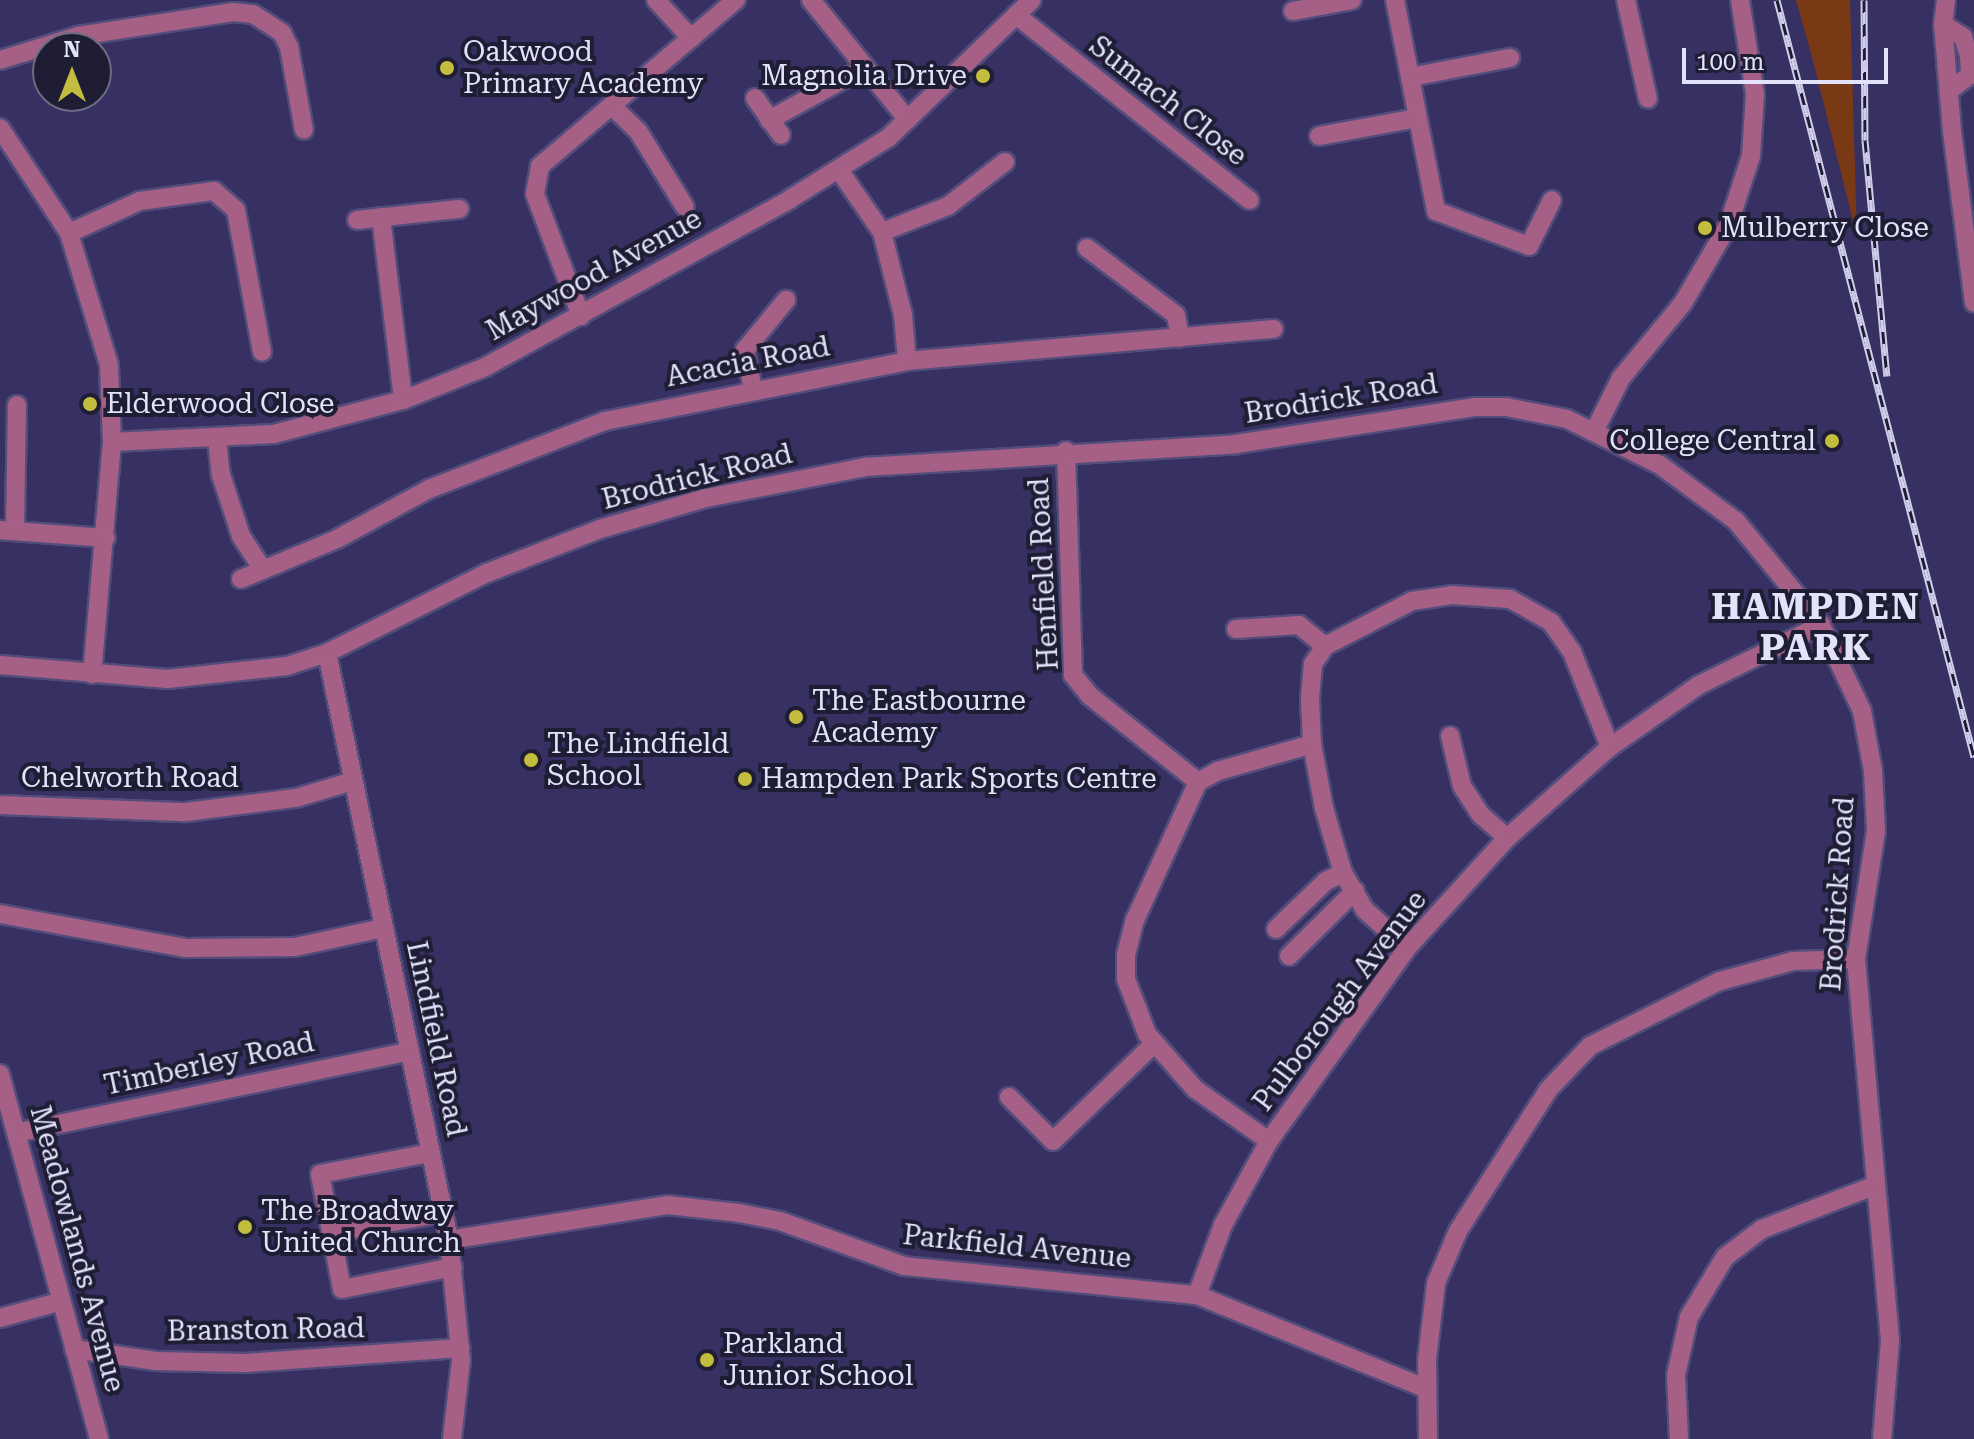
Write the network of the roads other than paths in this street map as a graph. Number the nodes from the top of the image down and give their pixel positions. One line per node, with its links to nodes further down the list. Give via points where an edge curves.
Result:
1 (656, 0): 12 (street)
2 (736, 0): 12 (street)
3 (811, 0): 15 (street)
4 (1032, 0): 11 (street, Maywood Avenue)
5 (1352, 0): 10 (street)
6 (1395, 0): 16 (street)
7 (1626, 0): 18 (street)
8 (1740, 0): 49 (street, via 1754,109 1751,156 1728,226 1683,303 1621,378)
9 (1946, 0): 39 (street, via 1949,91)
10 (1293, 11)
11 (1016, 15): 22 (street, Maywood Avenue); 29 (street, Sumach Close)
12 (691, 38): 19 (street)
13 (1510, 58): 16 (street)
14 (0, 60): 23 (street, via 78,36 233,12 253,14 282,33 289,47)
15 (862, 69): 21 (street); 22 (street)
16 (1411, 77): 20 (street)
17 (755, 98): 21 (street)
18 (1648, 99)
19 (613, 107): 31 (street, via 638,131); 40 (street, via 540,166 535,194)
20 (1417, 118): 25 (street); 30 (street, via 1436,211 1529,246)
21 (769, 120): 24 (street)
22 (908, 120): 28 (street, Maywood Avenue)
23 (304, 130)
24 (781, 135)
25 (1319, 136)
26 (3, 142): 36 (street)
27 (1005, 162): 35 (street, via 948,206)
28 (839, 170): 35 (street); 40 (street, Maywood Avenue)
29 (1249, 200)
30 (1552, 200)
31 (685, 207)
32 (459, 209): 33 (street)
33 (381, 217): 34 (street); 46 (street)
34 (357, 220)
35 (882, 232): 44 (street, via 903,315)
36 (69, 233): 43 (street, via 140,201 214,191 236,210); 51 (street, via 109,365)
37 (1087, 248): 42 (street, via 1176,315)
38 (786, 300): 45 (street, via 745,350)
39 (1974, 303)
40 (581, 316): 46 (street, Maywood Avenue, via 485,367)
41 (1274, 329): 42 (street, Acacia Road)
42 (1180, 338): 44 (street, Acacia Road)
43 (262, 352)
44 (907, 361): 45 (street, Acacia Road)
45 (753, 389): 55 (street, Acacia Road, via 605,421 429,489 337,539)
46 (403, 400): 50 (street, Maywood Avenue, via 274,434)
47 (17, 405): 48 (street)
48 (8, 426): 53 (street)
49 (1595, 430): 52 (street, Brodrick Road, via 1542,413 1474,407 1236,444); 57 (street, Brodrick Road, via 1660,465 1736,521)
50 (217, 439): 51 (street, Maywood Avenue); 55 (street, via 221,475 241,536)
51 (112, 442): 54 (street)
52 (1066, 451): 60 (street, Brodrick Road, via 865,467 706,498 600,529 501,568); 67 (street, Henfield Road, via 1073,675 1090,696)
53 (7, 530): 54 (street)
54 (106, 538): 62 (street)
55 (262, 568): 56 (street, Acacia Road)
56 (241, 579)
57 (1821, 625): 65 (street, Pulborough Avenue, via 1699,685); 77 (street, Brodrick Road, via 1862,711 1873,771 1876,831)
58 (1236, 629): 59 (street, via 1299,625)
59 (1325, 646): 64 (street, via 1313,664); 65 (street, via 1412,601 1452,595 1510,599 1551,622 1572,652)
60 (327, 653): 62 (street, Brodrick Road, via 226,676); 66 (street, Lindfield Road)
61 (0, 665): 62 (street, Brodrick Road)
62 (92, 674)
63 (1450, 736): 69 (street, via 1462,786 1481,815)
64 (1312, 744): 67 (street, via 1218,771); 70 (street)
65 (1610, 747): 69 (street, Pulborough Avenue)
66 (353, 781): 68 (street, Chelworth Road, via 282,801 186,812); 73 (street, Lindfield Road)
67 (1198, 782): 78 (street, via 1135,920 1126,955 1135,1012)
68 (0, 805)
69 (1507, 838): 75 (street, Pulborough Avenue)
70 (1343, 873): 71 (street); 74 (street, via 1326,881)
71 (1355, 891): 75 (street, via 1365,910); 76 (street)
72 (0, 914): 73 (street, via 186,948 295,947)
73 (384, 928): 79 (street, Lindfield Road)
74 (1276, 929)
75 (1407, 948): 83 (street, Pulborough Avenue)
76 (1289, 956)
77 (1856, 959): 85 (street, Brodrick Road); 95 (street, via 1793,961 1720,981 1590,1046 1548,1090 1458,1231 1436,1283)
78 (1155, 1043): 81 (street, via 1053,1141); 83 (street, via 1195,1089)
79 (410, 1051): 82 (street, Timberley Road); 84 (street, Lindfield Road)
80 (0, 1074): 82 (street, Meadowlands Avenue)
81 (1009, 1097)
82 (20, 1132): 91 (street, Meadowlands Avenue)
83 (1269, 1141): 90 (street, Pulborough Avenue, via 1223,1225)
84 (430, 1153): 86 (street, Lindfield Road); 87 (street, via 320,1174)
85 (1876, 1185): 99 (street, via 1776,1222 1725,1257 1689,1317 1676,1375); 100 (street, Brodrick Road, via 1890,1340)
86 (443, 1213): 87 (street); 88 (street, Lindfield Road)
87 (331, 1233): 89 (street, via 342,1289)
88 (449, 1240): 89 (street, Lindfield Road); 90 (street, Parkfield Avenue, via 668,1205 780,1221 904,1266)
89 (453, 1267): 93 (street, Lindfield Road)
90 (1197, 1295): 95 (street, Parkfield Avenue)
91 (58, 1302): 92 (street); 94 (street, Meadowlands Avenue)
92 (0, 1318)
93 (460, 1348): 94 (street, Branston Road, via 245,1363 156,1361); 97 (street, Lindfield Road)
94 (74, 1349): 96 (street, Meadowlands Avenue)
95 (1427, 1389): 98 (street)
96 (99, 1439)
97 (452, 1439)
98 (1428, 1439)
99 (1679, 1439)
100 (1882, 1439)

